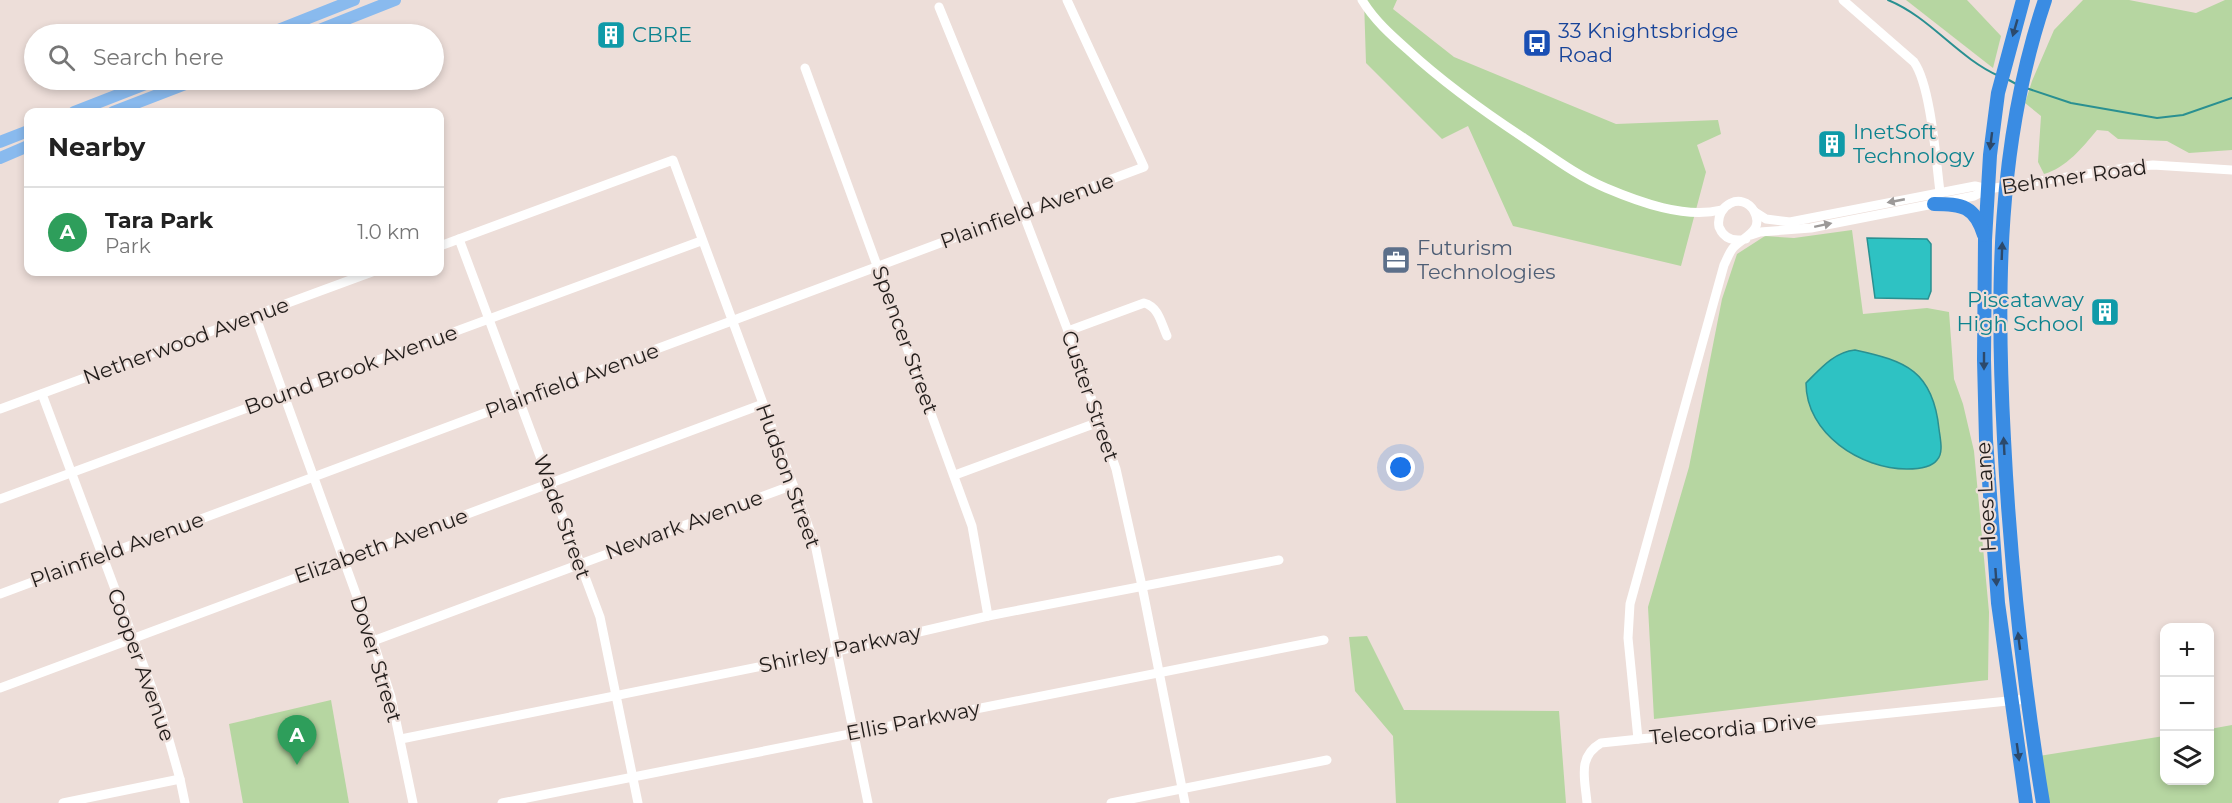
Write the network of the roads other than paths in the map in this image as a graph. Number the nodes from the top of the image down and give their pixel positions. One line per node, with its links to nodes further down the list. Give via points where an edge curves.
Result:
1 (354, 0): 9 (main road)
2 (395, 0): 10 (main road)
3 (1066, 0): 27 (street, Plainfield Avenue, via 1144,167)
4 (1362, 0): 25 (street, via 1389,33 1438,78 1576,172 1637,200)
5 (1844, 0): 23 (street, via 1919,69 1925,88)
6 (2023, 0): 22 (highway, Hoes Lane, one-way to 22, via 1998,93)
7 (2045, 0): 21 (highway, Hoes Lane, via 2018,101)
8 (939, 7): 27 (street, Custer Street)
9 (293, 24)
10 (334, 24)
11 (805, 68): 34 (street, Spencer Street)
12 (130, 90): 14 (main road)
13 (170, 90): 15 (main road)
14 (84, 108)
15 (123, 108)
16 (24, 133): 17 (main road)
17 (0, 142)
18 (24, 148): 19 (main road)
19 (0, 158)
20 (2232, 170): 21 (street, Behmer Road, via 2132,167)
21 (2005, 187): 22 (street, Behmer Road); 68 (highway, Hoes Lane, one-way to 21, via 2009,541 2001,383)
22 (1988, 189): 23 (street, Behmer Road, via 1974,186); 31 (highway, Hoes Lane)
23 (1937, 198): 26 (street, one-way to 26, via 1791,222 1766,219); 29 (street, one-way to 23, via 1760,232 1811,228); 31 (highway, via 1968,209 1980,222)
24 (1721, 210): 25 (street); 26 (street, via 1741,202); 28 (street)
25 (1689, 212): 28 (street, via 1702,216)
26 (1755, 212): 29 (street, via 1756,224)
27 (1023, 213): 34 (street, Plainfield Avenue); 40 (street, Custer Street)
28 (1720, 230): 29 (street, via 1729,239); 35 (street, Telecordia Drive, via 1725,242)
29 (1748, 237): 35 (street, Telecordia Drive, via 1735,246)
30 (459, 239): 32 (street, Hudson Street, via 673,160); 33 (street); 38 (street, Wade Street)
31 (1985, 240): 69 (highway, Hoes Lane, one-way to 69, via 1986,440 1998,603)
32 (701, 241): 38 (street, Bound Brook Avenue); 39 (street, Hudson Street)
33 (444, 245)
34 (878, 265): 39 (street, Plainfield Avenue); 49 (street, Spencer Street)
35 (1724, 265): 72 (street, Telecordia Drive, via 1630,604 1628,638)
36 (361, 276): 37 (street, Netherwood Avenue)
37 (255, 315): 42 (street, Netherwood Avenue); 43 (street, Dover Street)
38 (488, 319): 43 (street, Bound Brook Avenue); 44 (street, Wade Street)
39 (732, 322): 44 (street, Plainfield Avenue); 45 (street, Hudson Street)
40 (1068, 331): 41 (street, via 1144,303 1156,310); 47 (street, Custer Street)
41 (1167, 336)
42 (42, 394): 46 (street, Netherwood Avenue); 48 (street, Cooper Avenue)
43 (284, 395): 48 (street, Bound Brook Avenue); 50 (street, Dover Street)
44 (519, 401): 50 (street, Plainfield Avenue); 51 (street, Wade Street)
45 (763, 404): 51 (street, Elizabeth Avenue); 52 (street, Hudson Street)
46 (0, 409)
47 (1099, 422): 49 (street); 58 (street, Custer Street, via 1116,470)
48 (71, 473): 53 (street, Bound Brook Avenue); 54 (street, Cooper Avenue)
49 (955, 475): 60 (street, Spencer Street, via 972,526)
50 (314, 477): 54 (street, Plainfield Avenue); 55 (street, Dover Street)
51 (550, 484): 55 (street, Elizabeth Avenue); 57 (street, Wade Street)
52 (793, 485): 57 (street, Newark Avenue); 64 (street, Hudson Street, via 815,544)
53 (0, 499)
54 (102, 556): 59 (street, Plainfield Avenue); 61 (street, Cooper Avenue)
55 (344, 560): 61 (street, Elizabeth Avenue); 63 (street, Dover Street)
56 (1279, 560): 58 (street, Shirley Parkway)
57 (580, 564): 63 (street, Newark Avenue); 67 (street, Wade Street, via 600,617)
58 (1142, 586): 60 (street, Shirley Parkway); 65 (street, Custer Street)
59 (0, 594)
60 (988, 616): 64 (street, Shirley Parkway)
61 (133, 639): 66 (street, Elizabeth Avenue); 75 (street, Cooper Avenue)
62 (1324, 640): 65 (street, Ellis Parkway)
63 (373, 641): 71 (street, Dover Street)
64 (837, 651): 67 (street, Shirley Parkway); 70 (street, Hudson Street)
65 (1158, 672): 70 (street, Ellis Parkway); 76 (street, Custer Street)
66 (0, 688)
67 (616, 695): 71 (street, Shirley Parkway); 74 (street, Wade Street)
68 (2027, 699): 69 (street, Telecordia Drive); 87 (highway, Hoes Lane)
69 (2010, 700): 72 (street, Telecordia Drive); 86 (highway, Hoes Lane, one-way to 86)
70 (854, 733): 74 (street, Ellis Parkway); 82 (street, Hudson Street)
71 (401, 739): 79 (street, Dover Street)
72 (1638, 739): 85 (street, via 1601,743 1590,749 1584,773)
73 (1327, 760): 76 (street)
74 (632, 777): 80 (street, Ellis Parkway); 81 (street, Wade Street)
75 (180, 779): 77 (street); 78 (street, Cooper Avenue)
76 (1182, 789): 83 (street); 84 (street, Custer Street)
77 (63, 803)
78 (185, 803)
79 (413, 803)
80 (501, 803)
81 (638, 803)
82 (868, 803)
83 (1111, 803)
84 (1185, 803)
85 (1587, 803)
86 (2026, 803)
87 (2043, 803)

